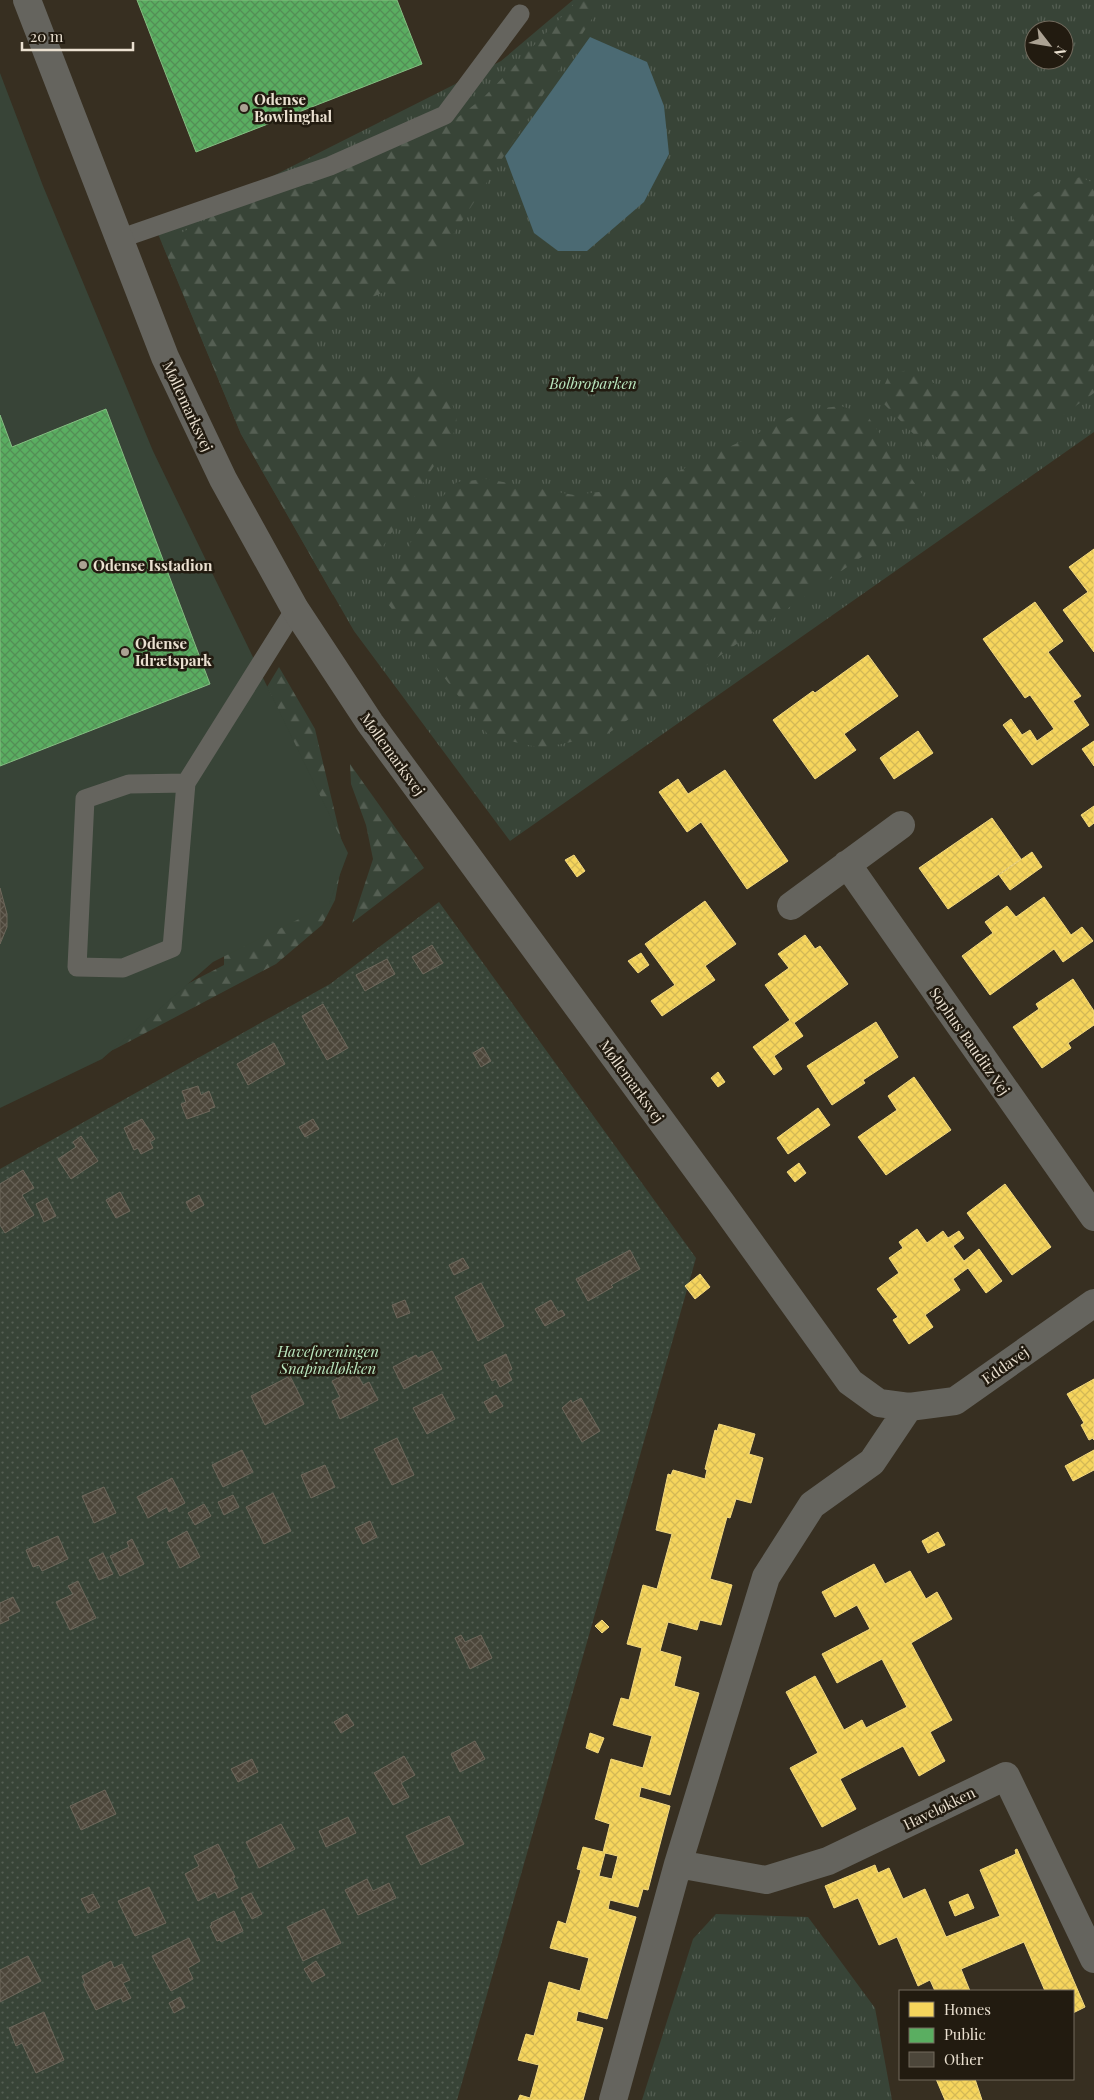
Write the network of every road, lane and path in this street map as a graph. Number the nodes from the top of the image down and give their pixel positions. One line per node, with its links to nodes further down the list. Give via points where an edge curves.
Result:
1 (27, 0): 3 (street, Møllemarksvej)
2 (520, 14): 3 (lane, via 446,115 330,166)
3 (119, 239): 4 (street, Møllemarksvej, via 165,358 223,480)
4 (295, 609): 5 (lane); 11 (street, Møllemarksvej, via 370,723 850,1382 879,1403)
5 (186, 783): 5 (lane, via 172,948 123,968 78,967 85,800 129,784)
6 (901, 825): 7 (street)
7 (847, 864): 8 (street); 9 (street, Sophus Bauditz Vej)
8 (791, 906)
9 (1094, 1217)
10 (1094, 1303): 11 (street, Eddavej, via 955,1400)
11 (909, 1407): 12 (street, via 872,1462 812,1505 766,1577)
12 (678, 1864): 13 (street, Haveløkken, via 766,1880 828,1861 1006,1776); 14 (street)
13 (1094, 1959)
14 (613, 2100)

